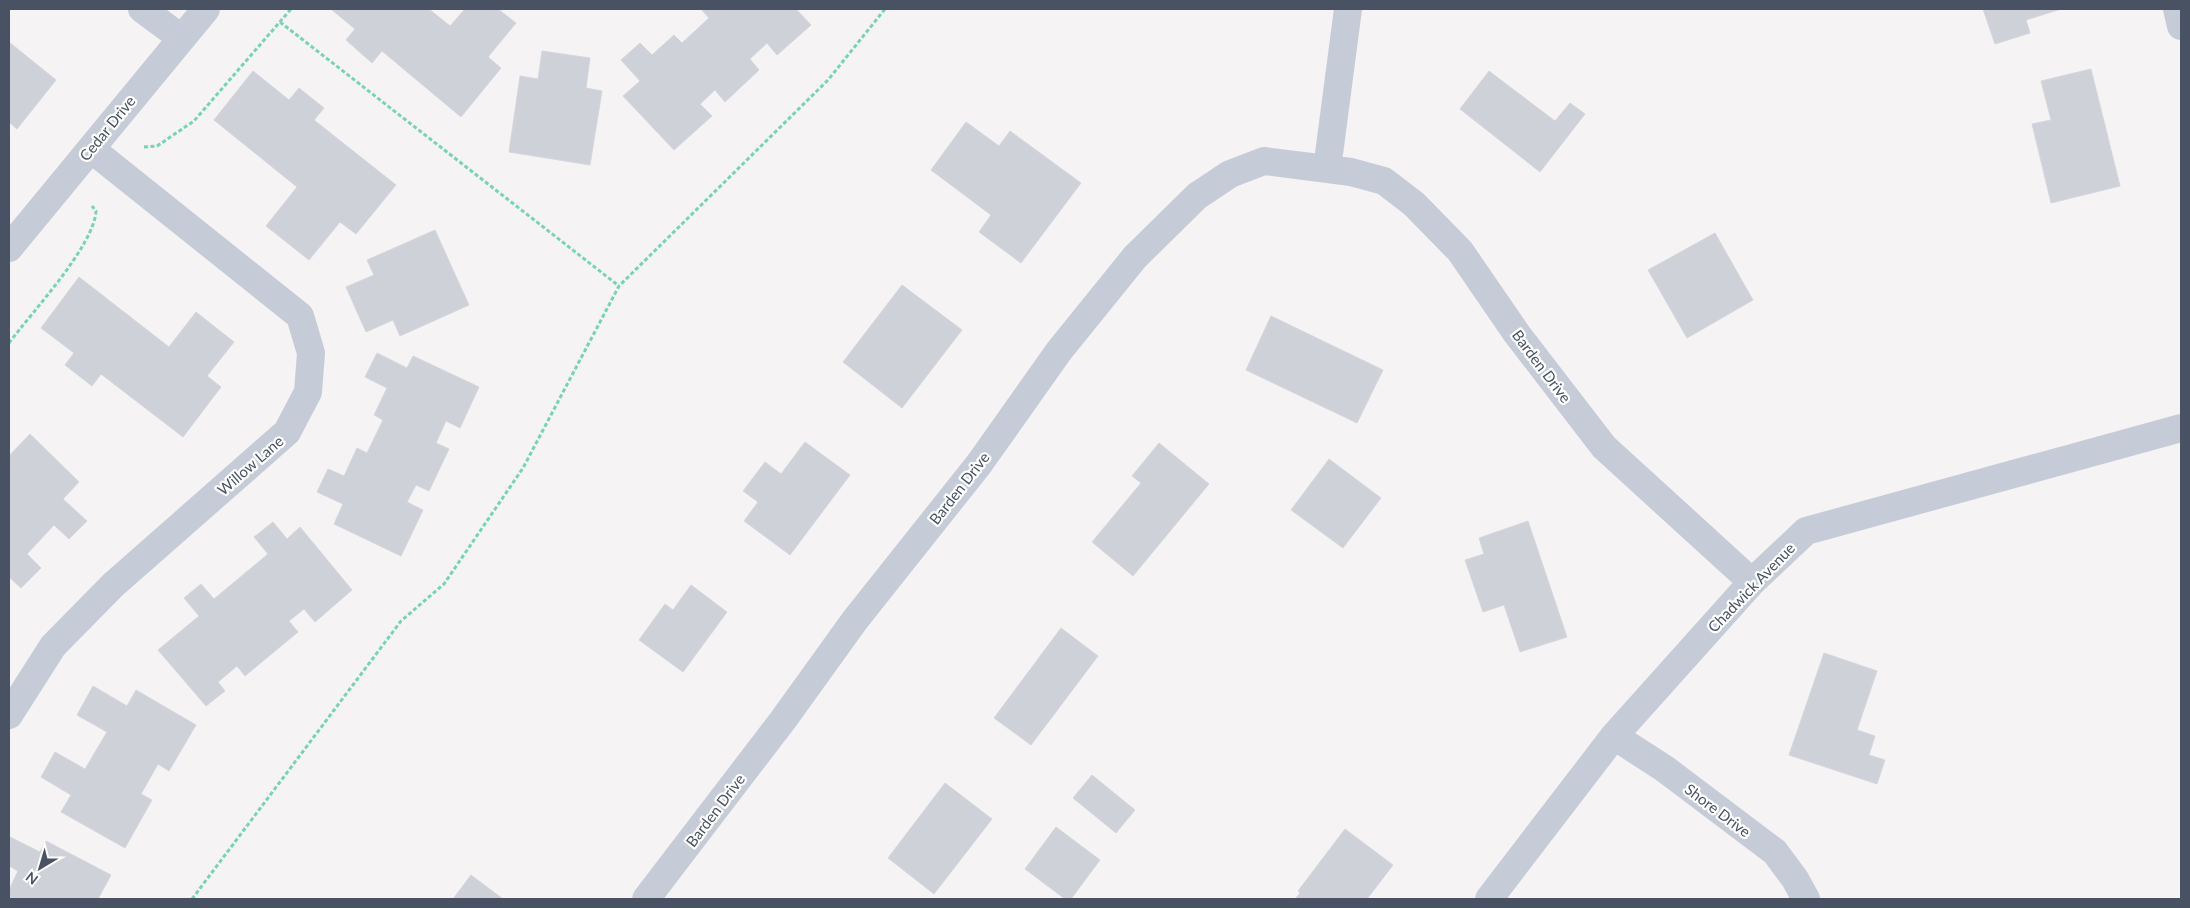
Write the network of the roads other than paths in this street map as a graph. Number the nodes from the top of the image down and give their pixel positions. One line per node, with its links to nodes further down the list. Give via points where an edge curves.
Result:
1 (142, 9): 6 (street)
2 (206, 9): 6 (street, Cedar Drive)
3 (1348, 9): 8 (street)
4 (2177, 9): 5 (street)
5 (2181, 26)
6 (180, 37): 7 (street, Cedar Drive)
7 (91, 149): 9 (street, Cedar Drive); 12 (street, Willow Lane, via 300,316 311,353 308,392 287,432 113,585 53,646)
8 (1327, 169): 11 (street, Barden Drive, via 1384,181 1414,204 1460,251 1517,334 1604,447); 14 (street, Barden Drive, via 1264,161 1241,168 1197,196 1136,257 1059,351 979,464 855,620)
9 (9, 248)
10 (2181, 428): 11 (street, Chadwick Avenue, via 1806,531)
11 (1752, 582): 13 (street, Chadwick Avenue)
12 (9, 715)
13 (1614, 736): 15 (street, Chadwick Avenue); 16 (street, Shore Drive, via 1775,852)
14 (646, 899)
15 (1489, 899)
16 (1806, 899)

